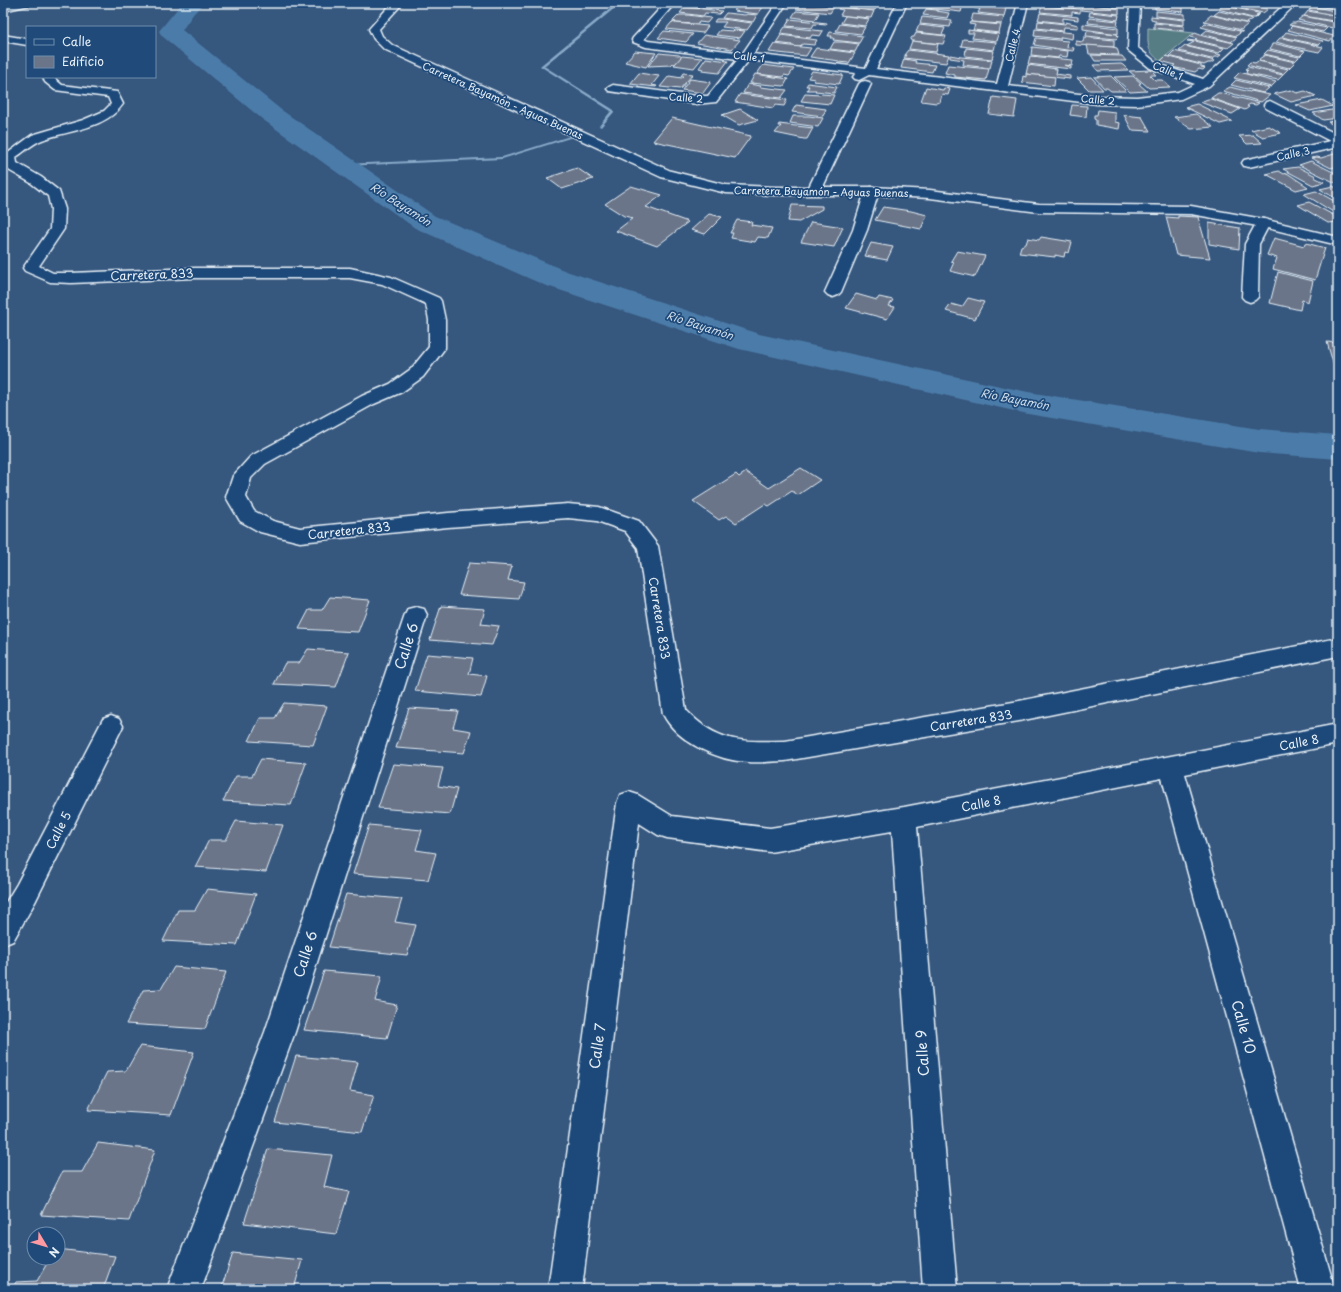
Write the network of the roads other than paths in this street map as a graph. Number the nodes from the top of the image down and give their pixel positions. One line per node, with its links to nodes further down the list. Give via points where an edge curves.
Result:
1 (26, 3): 9 (street)
2 (398, 3): 22 (street, Carretera Bayamón - Aguas Buenas, via 374,29 379,40 388,47 672,176 726,189)
3 (670, 3): 12 (street, Calle 1, via 637,40 646,44)
4 (782, 3): 12 (street, Calle 2)
5 (902, 3): 13 (street)
6 (1023, 3): 16 (street, Calle 4)
7 (1135, 3): 15 (street, Calle 1, via 1133,49 1154,66)
8 (1292, 3): 15 (street, Calle 2)
9 (3, 8)
10 (3, 38): 11 (street)
11 (26, 42)
12 (746, 56): 13 (street, Calle 1); 17 (street, Calle 2, via 712,99 696,100)
13 (870, 71): 16 (street, Calle 2); 22 (street, via 878,77 874,82 865,84)
14 (49, 78): 28 (street, Carretera 833, via 59,88 112,94 116,104 108,114 36,138 10,156 10,165 54,194 58,209 57,229 30,268 50,277 71,278 195,272 350,273 386,280 433,301 437,320 437,348 417,373 396,388 368,400 258,460 242,476 236,497 248,516 267,528 300,535 568,511 599,514 632,526 648,546 675,714 690,730 716,745 747,752 784,751 1019,712)
15 (1205, 84): 16 (street, Calle 2, via 1181,95 1137,101 1097,100)
16 (1002, 88)
17 (613, 89)
18 (1270, 105): 19 (street)
19 (1338, 142): 20 (street, Calle 3)
20 (1249, 163)
21 (872, 190): 22 (street, Carretera Bayamón - Aguas Buenas); 23 (street, Carretera Bayamón - Aguas Buenas, via 930,194 1039,208 1192,210); 25 (street, via 860,230)
22 (814, 191)
23 (1263, 223): 24 (street, Carretera Bayamón - Aguas Buenas); 26 (street, via 1252,244)
24 (1338, 241)
25 (833, 292)
26 (1250, 297)
27 (416, 615): 35 (street, Calle 6, via 280,1032)
28 (1338, 647)
29 (111, 726): 34 (street, Calle 5, via 26,893)
30 (1338, 734): 31 (street, Calle 8)
31 (1171, 766): 33 (street, Calle 8); 38 (street, Calle 10)
32 (628, 803): 33 (street, Calle 8, via 667,827 770,840); 36 (street, Calle 7)
33 (904, 818): 37 (street, Calle 9)
34 (3, 932)
35 (184, 1289)
36 (565, 1289)
37 (940, 1289)
38 (1318, 1289)

